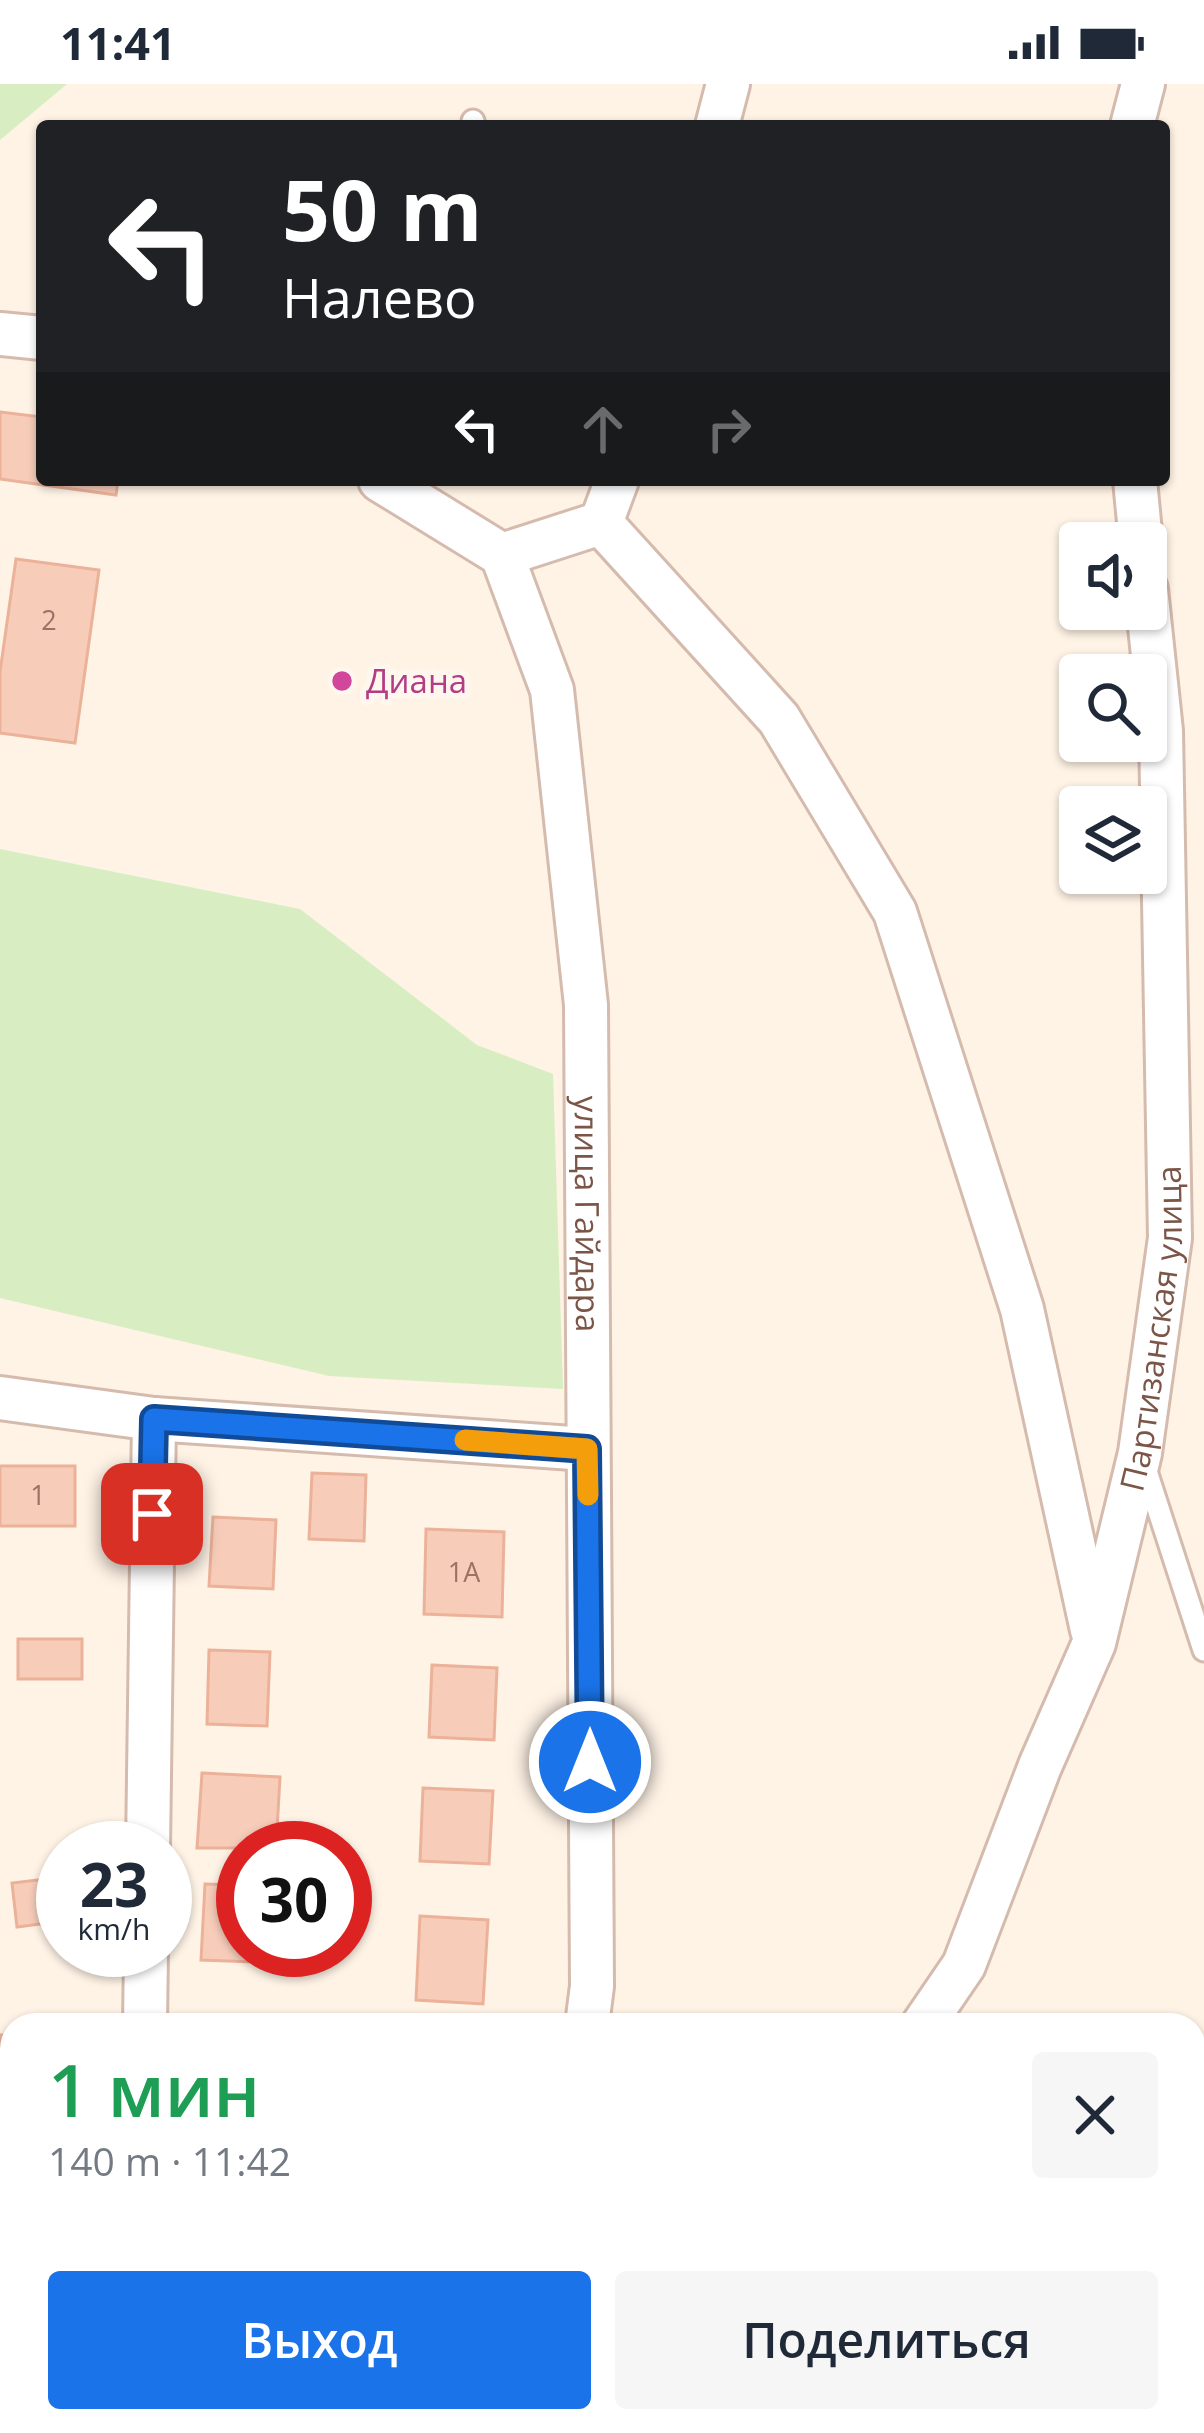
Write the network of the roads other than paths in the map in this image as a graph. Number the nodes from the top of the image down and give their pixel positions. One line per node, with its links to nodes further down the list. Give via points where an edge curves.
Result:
1 (728, 84): 3 (street)
2 (1143, 84): 4 (street)
3 (719, 120)
4 (1134, 120)
5 (0, 334): 6 (street)
6 (36, 337)
7 (401, 486): 12 (street)
8 (615, 486): 11 (street)
9 (1136, 486): 10 (street)
10 (1139, 522)
11 (601, 523): 12 (street); 18 (street, via 778,719 895,912 1022,1309)
12 (502, 555): 16 (street, улица Гайдара, via 552,690 586,1005)
13 (1150, 630): 17 (street, Партизанская улица, via 1161,731 1170,1238)
14 (0, 1398): 15 (street)
15 (154, 1419): 16 (street); 20 (street)
16 (587, 1449): 23 (street, улица Гайдара)
17 (1140, 1453): 18 (street, Партизанская улица); 19 (lane)
18 (1094, 1642): 24 (street, Партизанская улица, via 964,1965)
19 (1204, 1650)
20 (148, 1821)
21 (146, 1977): 22 (street)
22 (145, 2013)
23 (589, 2013)
24 (930, 2013)

